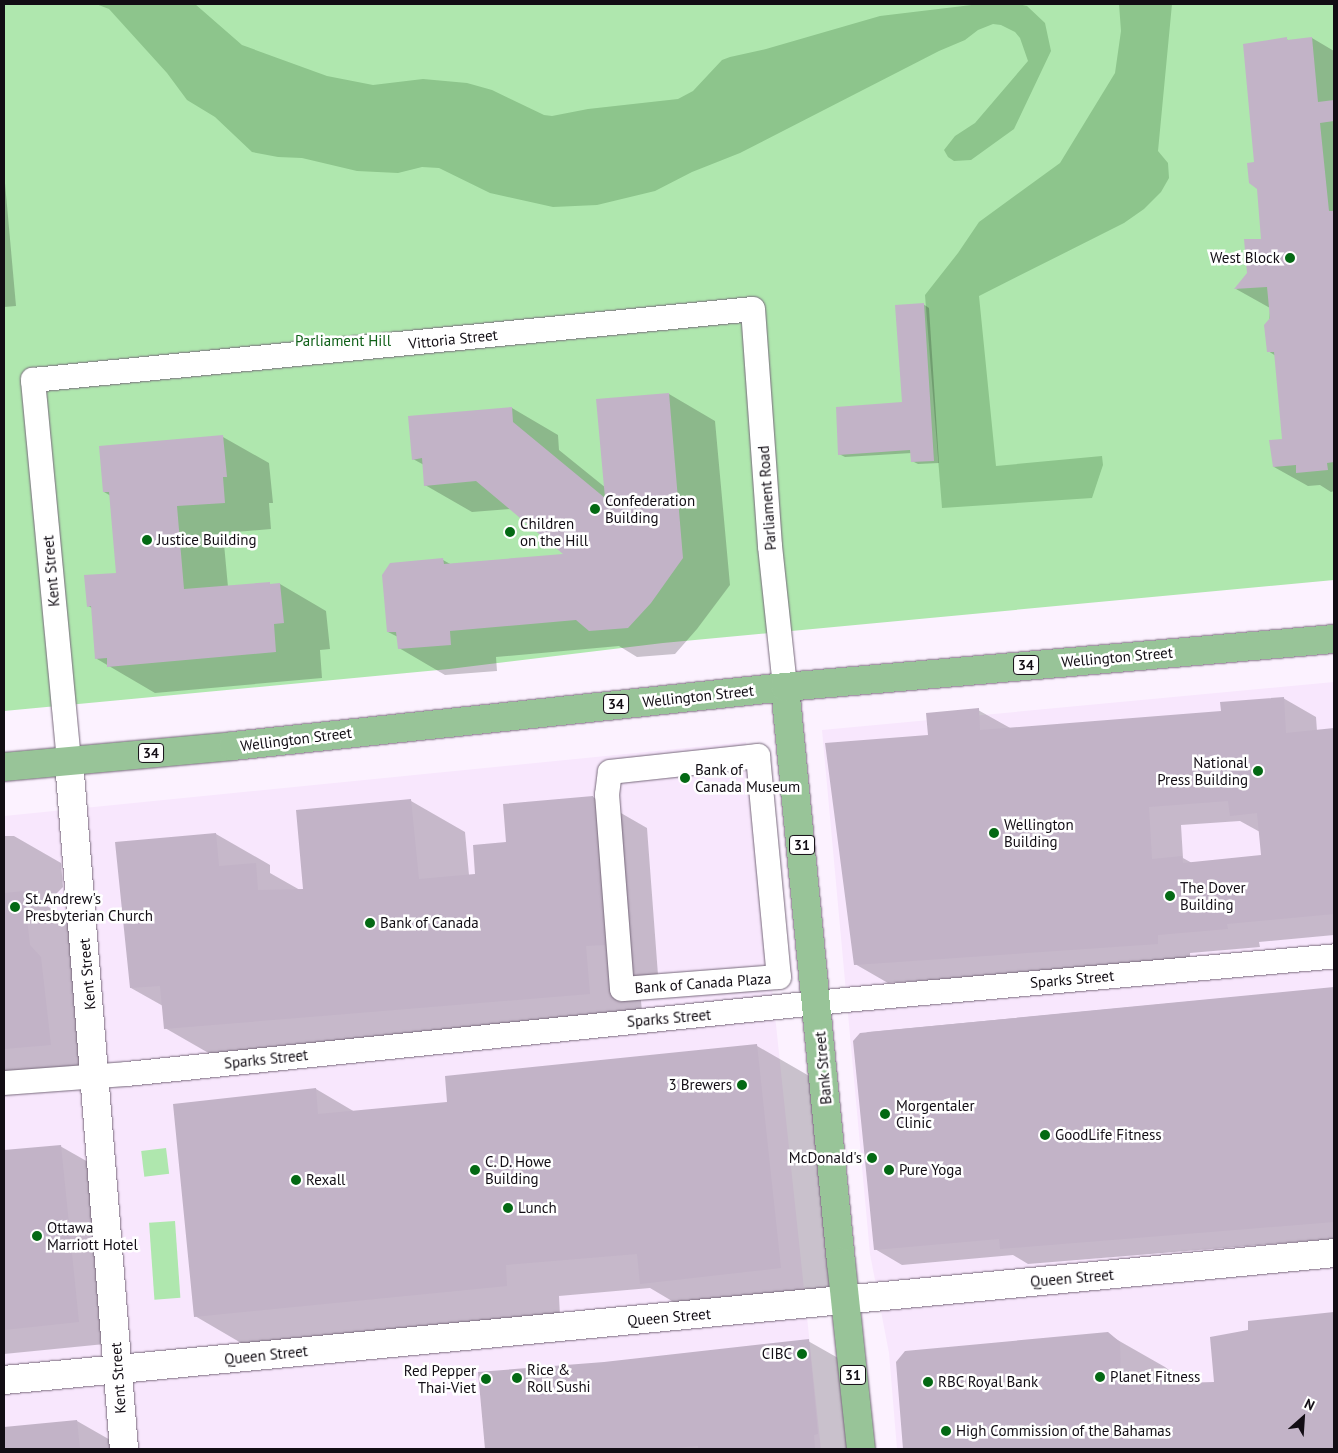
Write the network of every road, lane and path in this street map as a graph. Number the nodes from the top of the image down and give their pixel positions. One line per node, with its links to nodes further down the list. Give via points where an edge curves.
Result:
1 (753, 309): 2 (street, Vittoria Street); 4 (street, Parliament Road, via 770,546)
2 (33, 380): 6 (street, Kent Street)
3 (1334, 639): 4 (main road, Wellington Street / 34)
4 (785, 686): 6 (main road, Wellington Street / 34); 9 (main road, Bank Street / 31)
5 (758, 756): 5 (street, Bank of Canada Plaza, via 779,977 622,989 607,795 610,772)
6 (69, 761): 7 (main road, Wellington Street / 34); 10 (street, Kent Street)
7 (4, 767)
8 (1334, 956): 9 (street, Sparks Street)
9 (817, 1003): 10 (street, Sparks Street); 13 (main road, Bank Street / 31)
10 (95, 1076): 11 (street, Sparks Street); 14 (street, Kent Street)
11 (4, 1083)
12 (1334, 1253): 13 (street, Queen Street)
13 (846, 1300): 14 (street, Queen Street); 17 (main road, Bank Street / 31)
14 (117, 1369): 15 (street, Queen Street); 16 (street, Kent Street)
15 (4, 1380)
16 (124, 1449)
17 (861, 1449)

